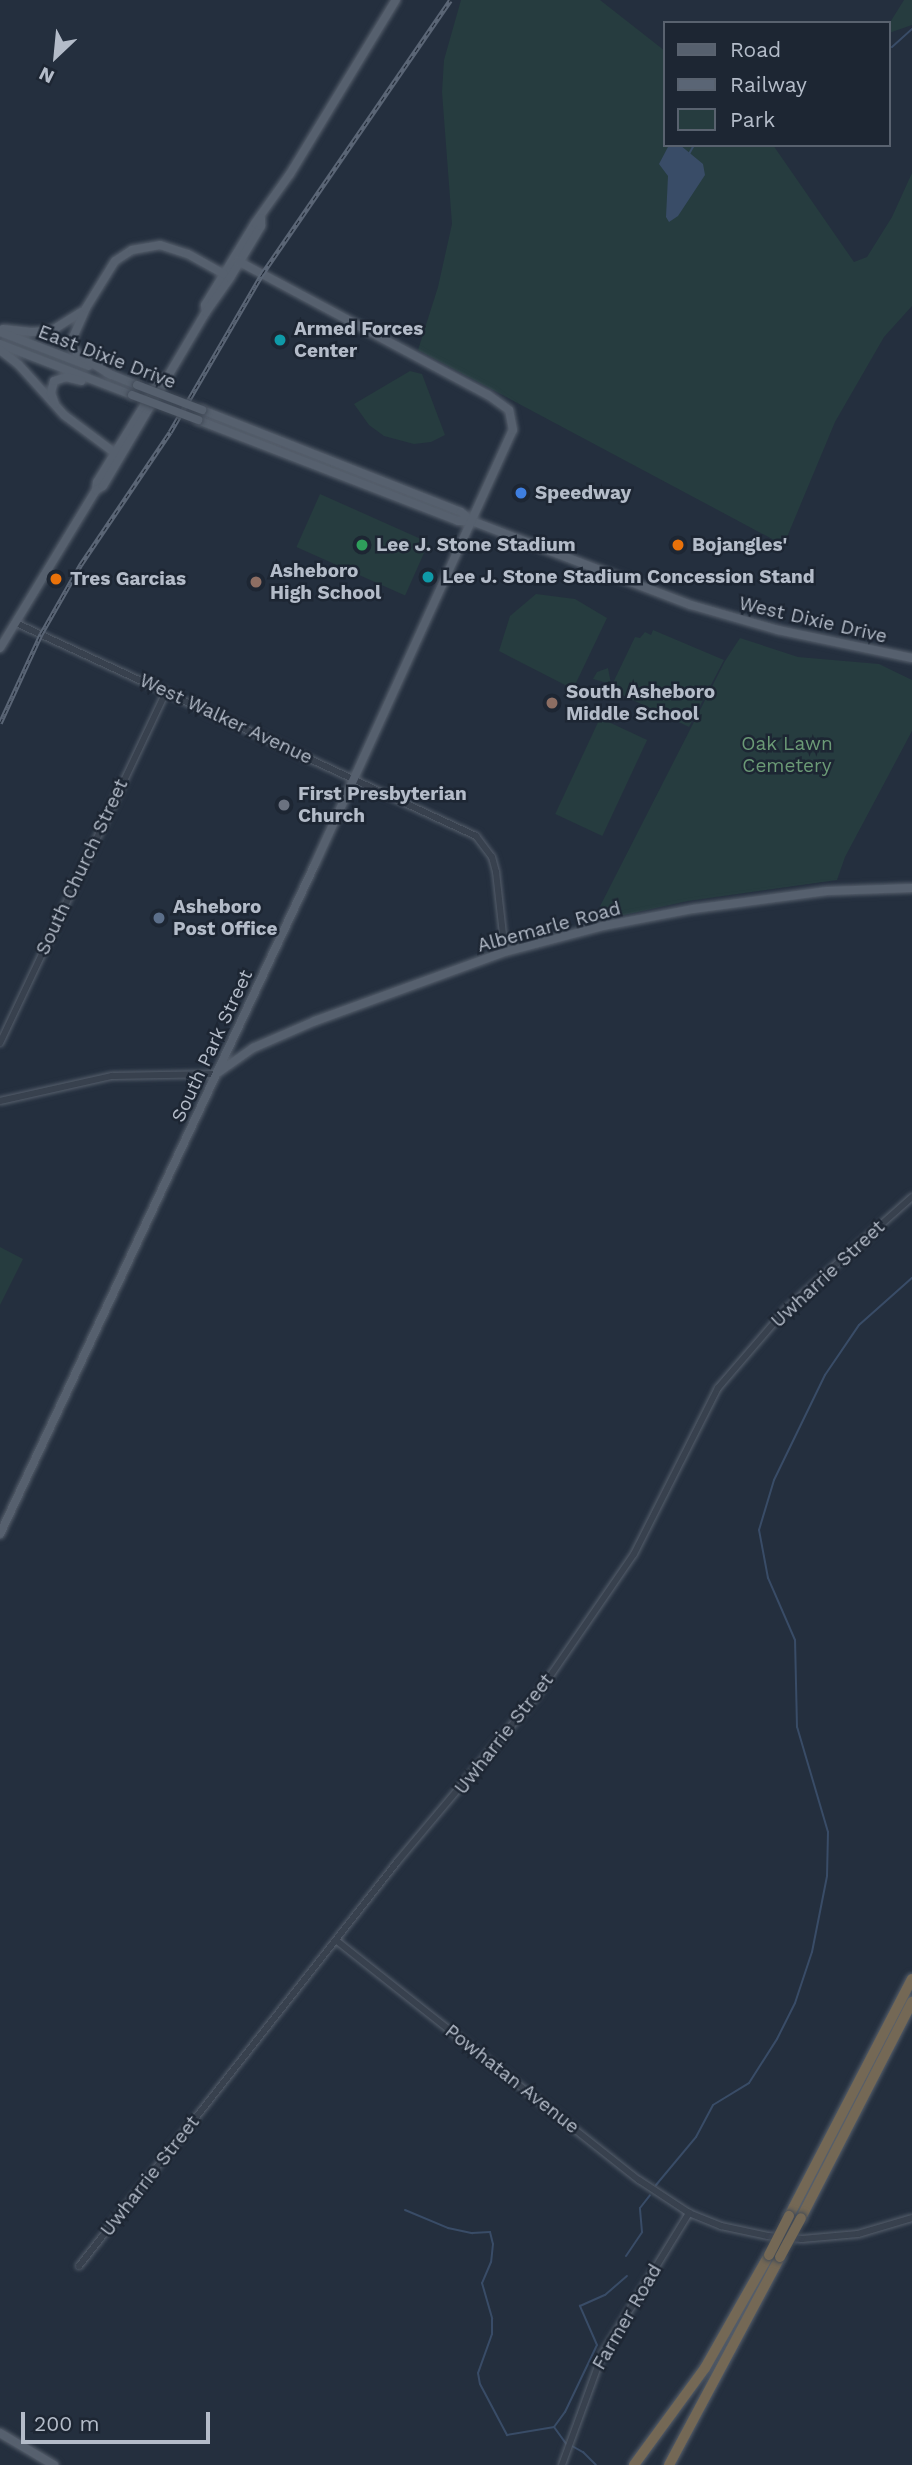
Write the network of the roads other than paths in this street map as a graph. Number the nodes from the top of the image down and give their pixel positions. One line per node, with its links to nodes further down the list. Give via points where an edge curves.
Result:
1 (384, 0): 2 (street)
2 (394, 2): 3 (main road)
3 (261, 218): 4 (main road, via 261,226); 5 (main road)
4 (238, 261): 7 (main road); 19 (main road, South Park Street, via 503,404 512,417 512,435)
5 (224, 274): 6 (main road, via 160,245 132,250 116,261); 7 (main road, via 205,305)
6 (86, 308): 8 (main road, via 51,331); 11 (main road, via 71,346)
7 (206, 312): 12 (main road)
8 (0, 330): 11 (main road, East Dixie Drive)
9 (0, 344): 13 (main road, East Dixie Drive)
10 (0, 350): 14 (main road)
11 (111, 375): 15 (main road, East Dixie Drive, bridge)
12 (165, 379): 17 (main road, via 158,383); 18 (main road, via 103,486)
13 (99, 382): 14 (main road, via 56,380 51,387); 16 (main road, East Dixie Drive, bridge)
14 (56, 407): 17 (main road)
15 (202, 410): 19 (main road, West Dixie Drive, via 461,512)
16 (198, 421): 19 (main road, West Dixie Drive, via 458,521)
17 (115, 453): 18 (main road)
18 (96, 490): 20 (main road)
19 (472, 521): 22 (main road, West Dixie Drive, via 709,611 796,635); 24 (main road, South Park Street)
20 (16, 623): 21 (main road); 23 (street, West Walker Avenue)
21 (0, 648)
22 (912, 658)
23 (166, 692): 24 (street, West Walker Avenue); 27 (street, South Church Street)
24 (355, 779): 26 (street, West Walker Avenue, via 461,827 485,846 496,872); 28 (main road, South Park Street)
25 (912, 888): 26 (main road, Albemarle Road, via 827,891 693,909)
26 (505, 952): 28 (main road, Albemarle Road, via 315,1021 253,1048)
27 (0, 1043)
28 (216, 1074): 29 (street, via 112,1076); 31 (main road, South Park Street)
29 (0, 1101)
30 (912, 1197): 32 (street, Uwharrie Street, via 786,1309 718,1388 653,1522 615,1583 511,1730 418,1836)
31 (0, 1534)
32 (337, 1941): 35 (street, Powhatan Avenue, via 639,2180); 37 (street, Uwharrie Street)
33 (912, 1979): 39 (highway, bridge, via 705,2368)
34 (912, 2001): 42 (highway, bridge)
35 (689, 2213): 36 (street, Powhatan Avenue, via 722,2226 802,2239 858,2234); 41 (street, Farmer Road, via 602,2355)
36 (912, 2218)
37 (79, 2266)
38 (0, 2433): 40 (main road)
39 (634, 2464)
40 (54, 2465)
41 (562, 2465)
42 (667, 2465)

